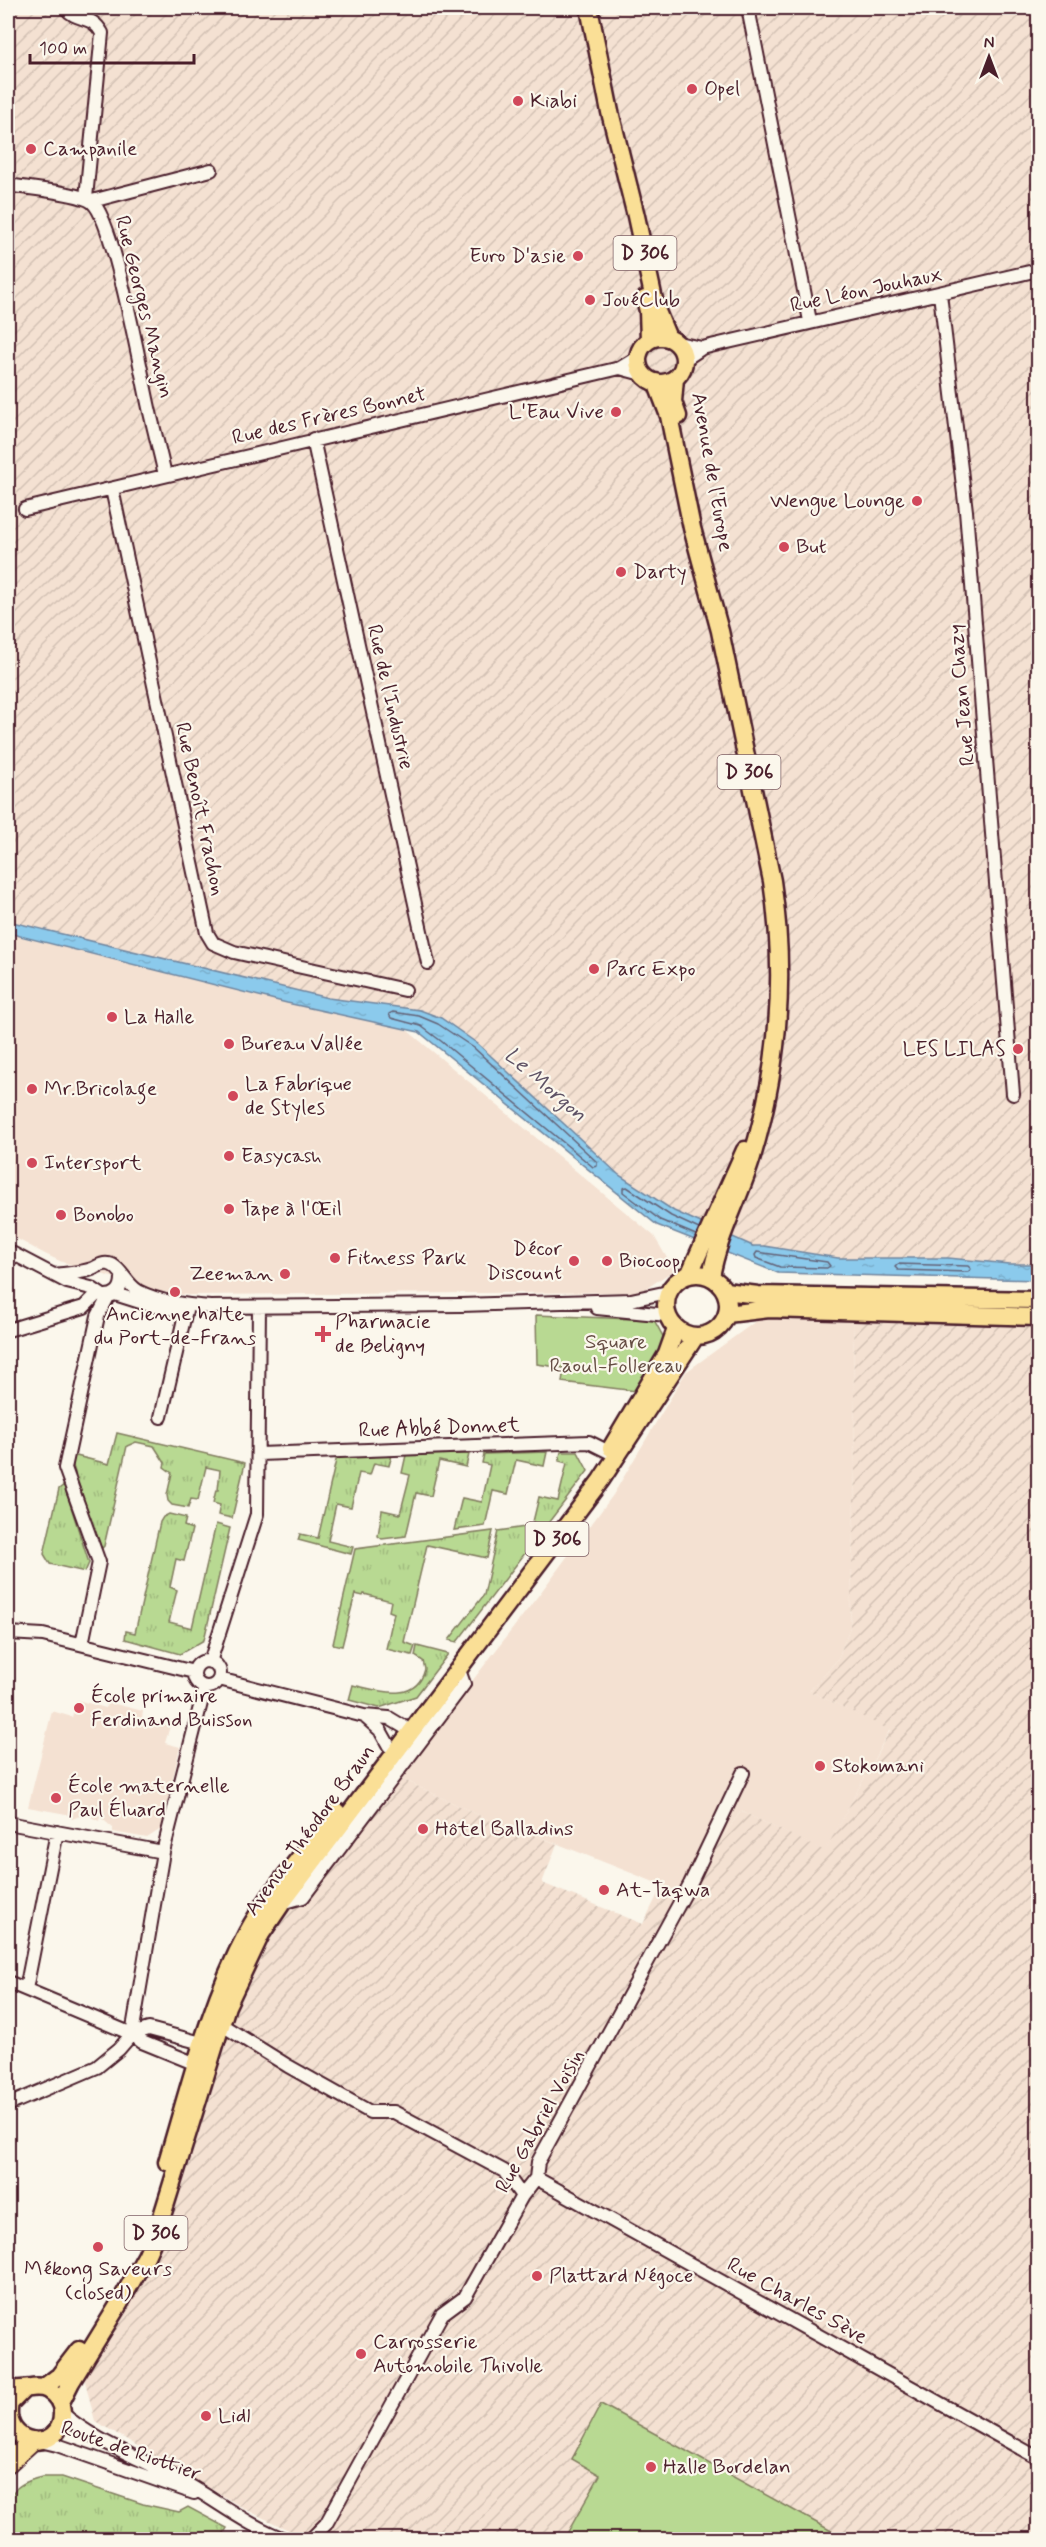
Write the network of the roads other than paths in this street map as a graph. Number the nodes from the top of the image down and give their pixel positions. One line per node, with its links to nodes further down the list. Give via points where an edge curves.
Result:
1 (66, 8): 7 (street, via 74,16 97,23 102,33)
2 (589, 8): 4 (main road, D 306)
3 (748, 8): 10 (street)
4 (623, 168): 11 (main road, D 306, via 636,264 648,311); 12 (main road, D 306, via 656,309)
5 (212, 170): 7 (street, Rue Georges Mangin)
6 (8, 185): 7 (street)
7 (89, 200): 20 (street, Rue Georges Mangin, via 104,218 119,271)
8 (1038, 270): 9 (street, Rue Léon Jouhaux)
9 (940, 294): 10 (street, Rue Léon Jouhaux); 26 (street, Rue Jean Chazy, via 966,511)
10 (810, 321): 13 (street, Rue Léon Jouhaux)
11 (648, 340): 12 (main road, via 658,336); 14 (main road)
12 (673, 340): 13 (street, Rue Léon Jouhaux); 15 (main road)
13 (702, 348): 15 (street, Rue Léon Jouhaux)
14 (638, 357): 16 (street); 17 (main road)
15 (684, 360): 18 (main road)
16 (620, 368): 17 (street, Rue des Frères Bonnet); 19 (street, Rue des Frères Bonnet)
17 (649, 378): 18 (main road, via 666,382); 23 (main road, Avenue de l'Europe / D 306, via 669,416 692,528)
18 (675, 378): 23 (main road, Avenue de l'Europe / D 306, via 673,402 701,526)
19 (313, 440): 20 (street, Rue des Frères Bonnet); 24 (street, Rue de l'Industrie)
20 (165, 475): 21 (street, Rue des Frères Bonnet)
21 (112, 489): 22 (street, Rue des Frères Bonnet); 25 (street, Rue Benoît Frachon, via 207,933 213,943 234,952)
22 (25, 509)
23 (706, 573): 28 (main road, Avenue de l'Europe / D 306, via 778,920 778,1020 762,1120 741,1157)
24 (428, 963)
25 (405, 990)
26 (1013, 1094)
27 (8, 1251): 30 (street)
28 (707, 1253): 31 (main road, Avenue de l'Europe / D 306); 32 (main road, Avenue de l'Europe / D 306)
29 (93, 1269): 30 (street); 33 (street, via 111,1264 119,1269); 35 (street, via 89,1278)
30 (55, 1275): 35 (street)
31 (689, 1275): 32 (main road); 36 (main road, via 677,1281)
32 (711, 1277): 34 (main road)
33 (122, 1278): 35 (street, via 121,1287); 39 (street, via 137,1290)
34 (725, 1291): 37 (main road, via 758,1295); 41 (main road)
35 (103, 1293): 39 (street, via 153,1306); 44 (street, via 78,1309); 50 (street, via 65,1468 99,1562)
36 (668, 1293): 38 (street, via 631,1300); 43 (main road, via 666,1304)
37 (1038, 1300)
38 (533, 1302): 40 (street); 43 (street)
39 (187, 1306): 40 (street); 46 (street)
40 (259, 1307): 47 (street)
41 (727, 1314): 42 (main road, via 770,1309); 45 (main road, via 715,1331)
42 (1038, 1317)
43 (671, 1322): 45 (main road); 48 (main road, Avenue Théodore Braun / D 306, via 667,1354)
44 (8, 1330)
45 (695, 1336): 48 (main road, Avenue Théodore Braun / D 306)
46 (161, 1416)
47 (258, 1454): 48 (street, Rue Abbé Donnet, via 589,1442); 51 (street, via 257,1514)
48 (614, 1454): 56 (main road, Avenue Théodore Braun / D 306); 56 (main road, Avenue Théodore Braun / D 306)
49 (8, 1633): 50 (street, via 43,1635)
50 (82, 1644): 52 (street)
51 (210, 1662): 52 (street, via 198,1665); 53 (street, via 218,1666)
52 (194, 1672): 54 (street, via 196,1680)
53 (219, 1679): 54 (street); 55 (street)
54 (205, 1687): 61 (street)
55 (364, 1716): 56 (street, via 389,1718); 57 (street, via 380,1730)
56 (411, 1735): 57 (main road, Avenue Théodore Braun / D 306); 64 (main road, Avenue Théodore Braun / D 306, via 261,1934)
57 (389, 1746): 66 (main road, Avenue Théodore Braun / D 306, via 271,1895 247,1933 231,1968)
58 (743, 1773): 69 (street, Rue Gabriel Voisin, via 690,1884 538,2162)
59 (8, 1823): 60 (street)
60 (57, 1832): 61 (street); 63 (street)
61 (164, 1852): 65 (street)
62 (8, 1982): 63 (street)
63 (26, 1989): 65 (street)
64 (222, 2025): 66 (main road, Avenue Théodore Braun / D 306); 70 (street, via 370,2112 394,2112 504,2171)
65 (132, 2034): 66 (street, via 149,2029); 67 (street, via 142,2043); 68 (street, via 98,2067)
66 (209, 2045): 67 (main road, Avenue Théodore Braun / D 306)
67 (202, 2066): 71 (main road, Avenue Théodore Braun / D 306, via 130,2269 74,2356 59,2376); 73 (main road, Avenue Théodore Braun / D 306, via 158,2229 136,2277 70,2382)
68 (8, 2105)
69 (536, 2178): 70 (street, Rue Gabriel Voisin); 76 (street, Rue Charles Sève)
70 (522, 2196): 79 (street, Rue Gabriel Voisin, via 465,2297 442,2314 326,2524)
71 (43, 2388): 72 (main road); 73 (main road, via 51,2392)
72 (15, 2389): 74 (main road)
73 (61, 2408): 75 (main road, via 58,2428 46,2439); 78 (street, Route de Riottier, via 81,2428)
74 (8, 2420): 75 (main road, via 18,2435)
75 (35, 2441): 77 (highway); 78 (street, Route de Riottier, via 57,2445)
76 (1038, 2458)
77 (8, 2463)
78 (212, 2499): 80 (street, Route de Riottier)
79 (313, 2539)
80 (286, 2540)

